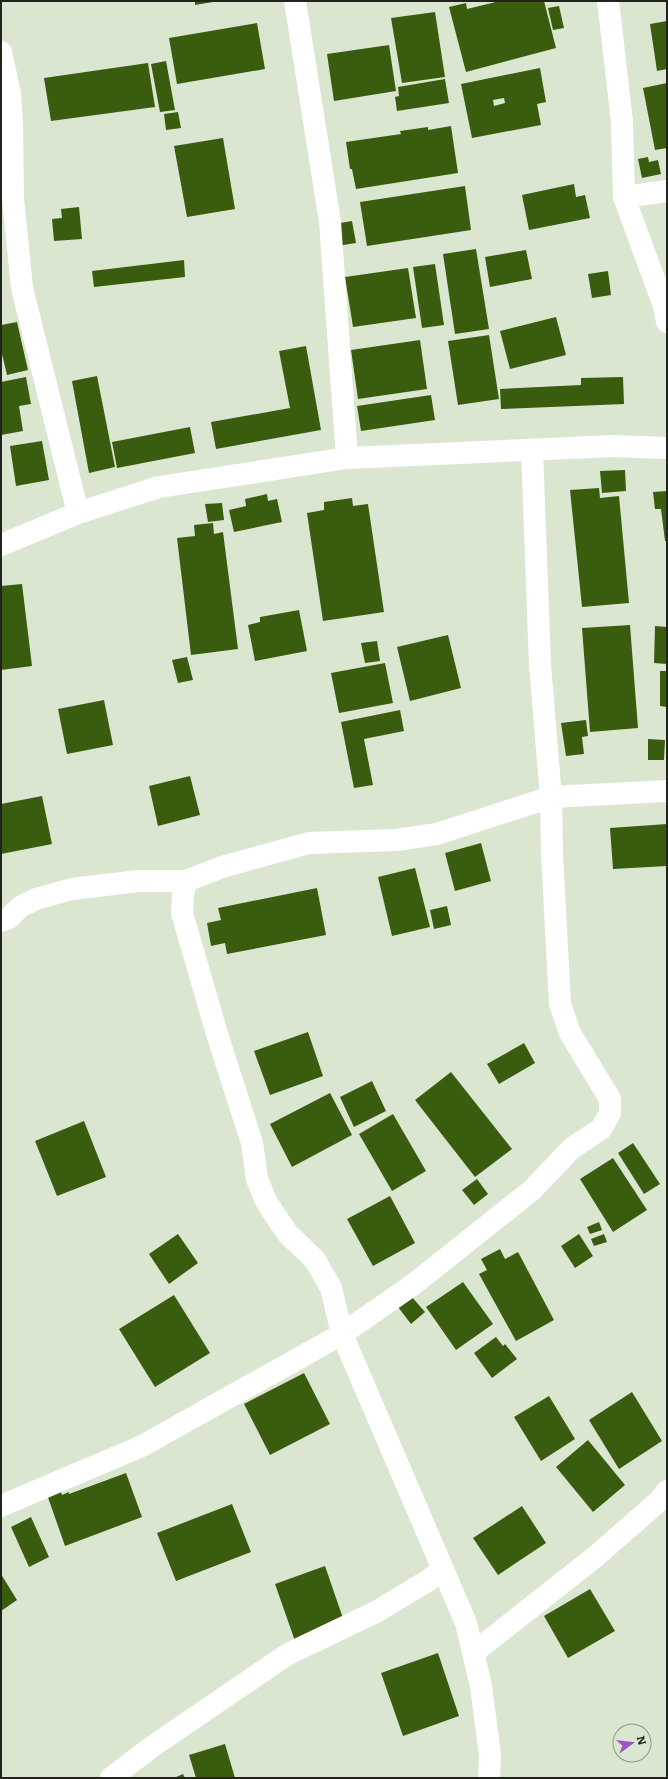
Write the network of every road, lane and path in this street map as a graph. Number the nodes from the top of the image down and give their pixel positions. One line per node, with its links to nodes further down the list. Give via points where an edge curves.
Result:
1 (295, 1): 10 (street, via 330,222)
2 (608, 1): 5 (street, via 622,122)
3 (1, 52): 6 (street, via 10,93 12,123)
4 (667, 192): 5 (street)
5 (624, 197): 7 (street, via 664,306)
6 (7, 200): 11 (street, via 22,288)
7 (667, 322)
8 (667, 448): 9 (street, via 614,446)
9 (532, 450): 10 (street); 14 (street, via 540,664)
10 (347, 458): 11 (street, via 159,487)
11 (78, 513): 12 (street)
12 (1, 545)
13 (667, 791): 14 (street)
14 (551, 797): 15 (street, via 437,834 396,840 309,843 222,867); 17 (street, via 560,1004 570,1033 610,1099 610,1113 601,1129 572,1148 532,1190 414,1284)
15 (186, 881): 16 (street, via 139,881 72,889 20,906 9,918); 17 (street, via 182,913 252,1143 257,1180 266,1201 288,1234 315,1260 331,1288)
16 (1, 921)
17 (342, 1334): 19 (street, via 142,1446); 20 (street)
18 (667, 1491): 21 (street, via 595,1557)
19 (1, 1506)
20 (443, 1569): 21 (street, via 466,1623); 22 (street, via 376,1612 288,1654)
21 (473, 1653): 23 (street, via 481,1686 490,1755)
22 (111, 1778)
23 (489, 1778)

